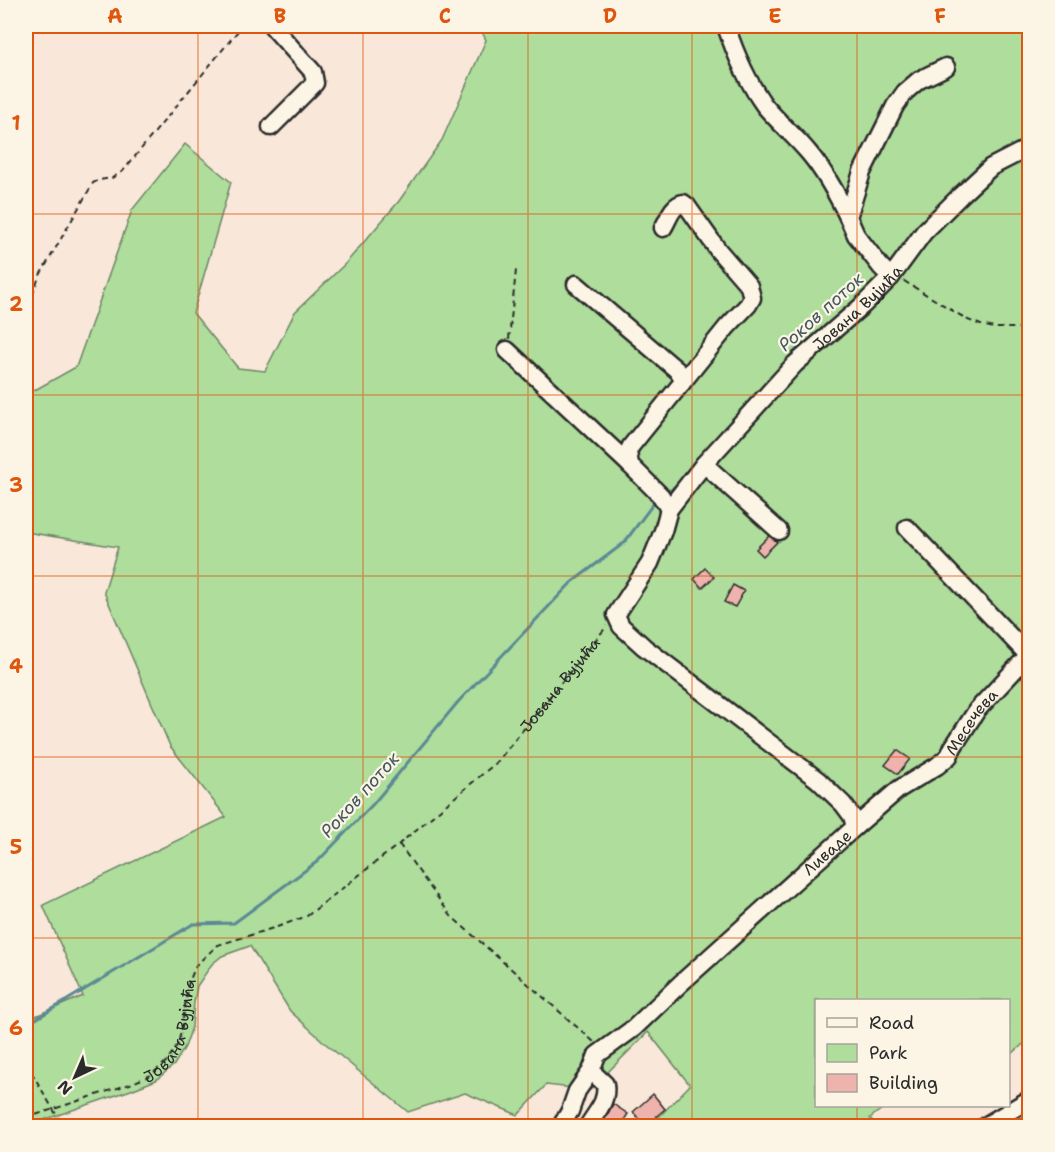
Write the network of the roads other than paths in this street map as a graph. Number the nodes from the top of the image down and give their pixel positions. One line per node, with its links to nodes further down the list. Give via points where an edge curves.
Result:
1 (272, 26): 4 (street, via 313,72 315,83)
2 (726, 26): 6 (street, via 763,104 824,172)
3 (946, 67): 6 (street, via 919,80 895,106 862,172)
4 (271, 127)
5 (1029, 147): 8 (street, Јована Вујића, via 991,166)
6 (848, 217): 8 (street, via 856,236)
7 (663, 228): 11 (street, via 677,205 687,206 749,286 752,298)
8 (887, 273): 12 (street, Јована Вујића, via 863,305 795,364)
9 (576, 284): 11 (street, via 678,371)
10 (507, 350): 13 (street)
11 (682, 383): 13 (street, via 631,446)
12 (704, 464): 14 (street, Јована Вујића); 16 (street)
13 (630, 465): 14 (street)
14 (669, 509): 17 (street, Јована Вујића, via 650,563)
15 (908, 528): 18 (street, Месечева)
16 (779, 531)
17 (616, 615): 19 (street, Ливаде, via 621,626 644,647 818,780 843,804)
18 (1029, 659): 19 (street, Месечева, via 977,710 949,756 899,789)
19 (855, 827): 20 (street, Ливаде, via 634,1028 597,1055)
20 (591, 1071): 22 (street, Ливаде); 23 (street, via 605,1084 606,1098)
21 (1029, 1099): 24 (street)
22 (561, 1126)
23 (588, 1126)
24 (985, 1126)

